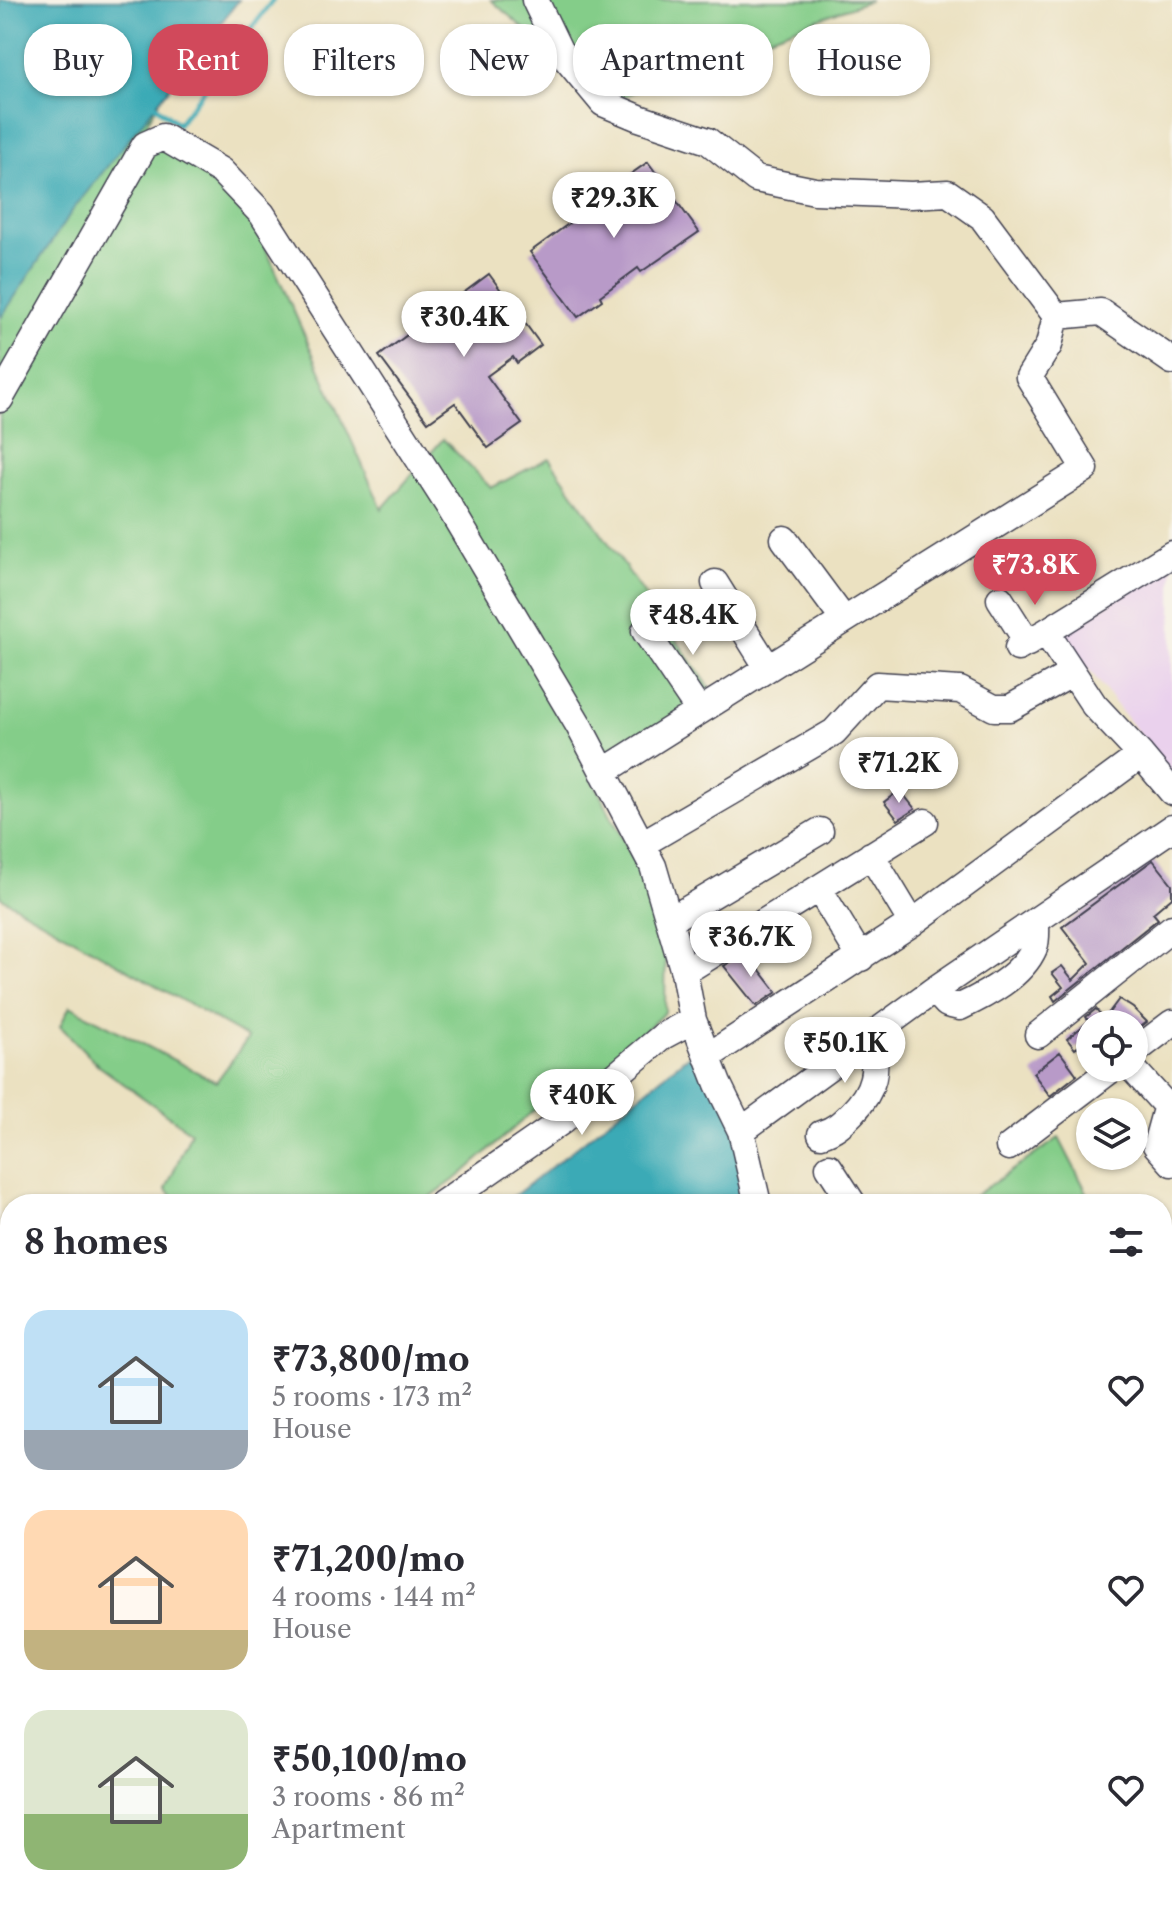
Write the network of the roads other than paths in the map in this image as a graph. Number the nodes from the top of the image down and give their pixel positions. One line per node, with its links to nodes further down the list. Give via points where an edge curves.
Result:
1 (535, 0): 2 (street, via 559,50 603,103 708,141 756,179 815,191 948,193 982,217)
2 (1056, 316): 3 (street, via 1101,312); 9 (street, via 1049,345 1029,377 1085,469)
3 (1172, 361)
4 (0, 399): 16 (street, via 145,145 163,137 221,171 262,214 443,496)
5 (784, 539): 9 (street)
6 (1172, 554): 11 (street)
7 (715, 583): 12 (street)
8 (1000, 599): 11 (street)
9 (844, 620): 12 (street)
10 (645, 631): 14 (street)
11 (1031, 641): 13 (street)
12 (768, 668): 14 (street)
13 (1073, 673): 15 (street, via 1094,705); 21 (street, via 1010,708 994,708 960,690 877,685 834,732)
14 (699, 711): 16 (street)
15 (1141, 755): 17 (street); 25 (street)
16 (603, 772): 21 (street)
17 (1172, 792)
18 (925, 822): 22 (street)
19 (1172, 828): 32 (street)
20 (820, 831): 24 (street)
21 (642, 844): 24 (street)
22 (871, 855): 23 (street); 25 (street)
23 (819, 889): 27 (street); 28 (street)
24 (670, 920): 28 (street)
25 (912, 923): 27 (street)
26 (1172, 928): 31 (street)
27 (861, 958): 34 (street)
28 (684, 972): 29 (street)
29 (693, 1020): 34 (street); 43 (street, via 663,1036 562,1121)
30 (1172, 1023): 33 (street)
31 (1038, 1035)
32 (869, 1038): 38 (street); 39 (street, via 874,1050 872,1086 834,1131)
33 (1148, 1041)
34 (707, 1057): 38 (street)
35 (1095, 1082): 40 (street)
36 (1144, 1082): 37 (street)
37 (1169, 1110): 41 (street, via 1156,1145)
38 (741, 1131): 44 (street)
39 (821, 1134)
40 (1009, 1147)
41 (1172, 1163)
42 (829, 1167): 45 (street)
43 (456, 1194)
44 (756, 1194)
45 (847, 1194)

